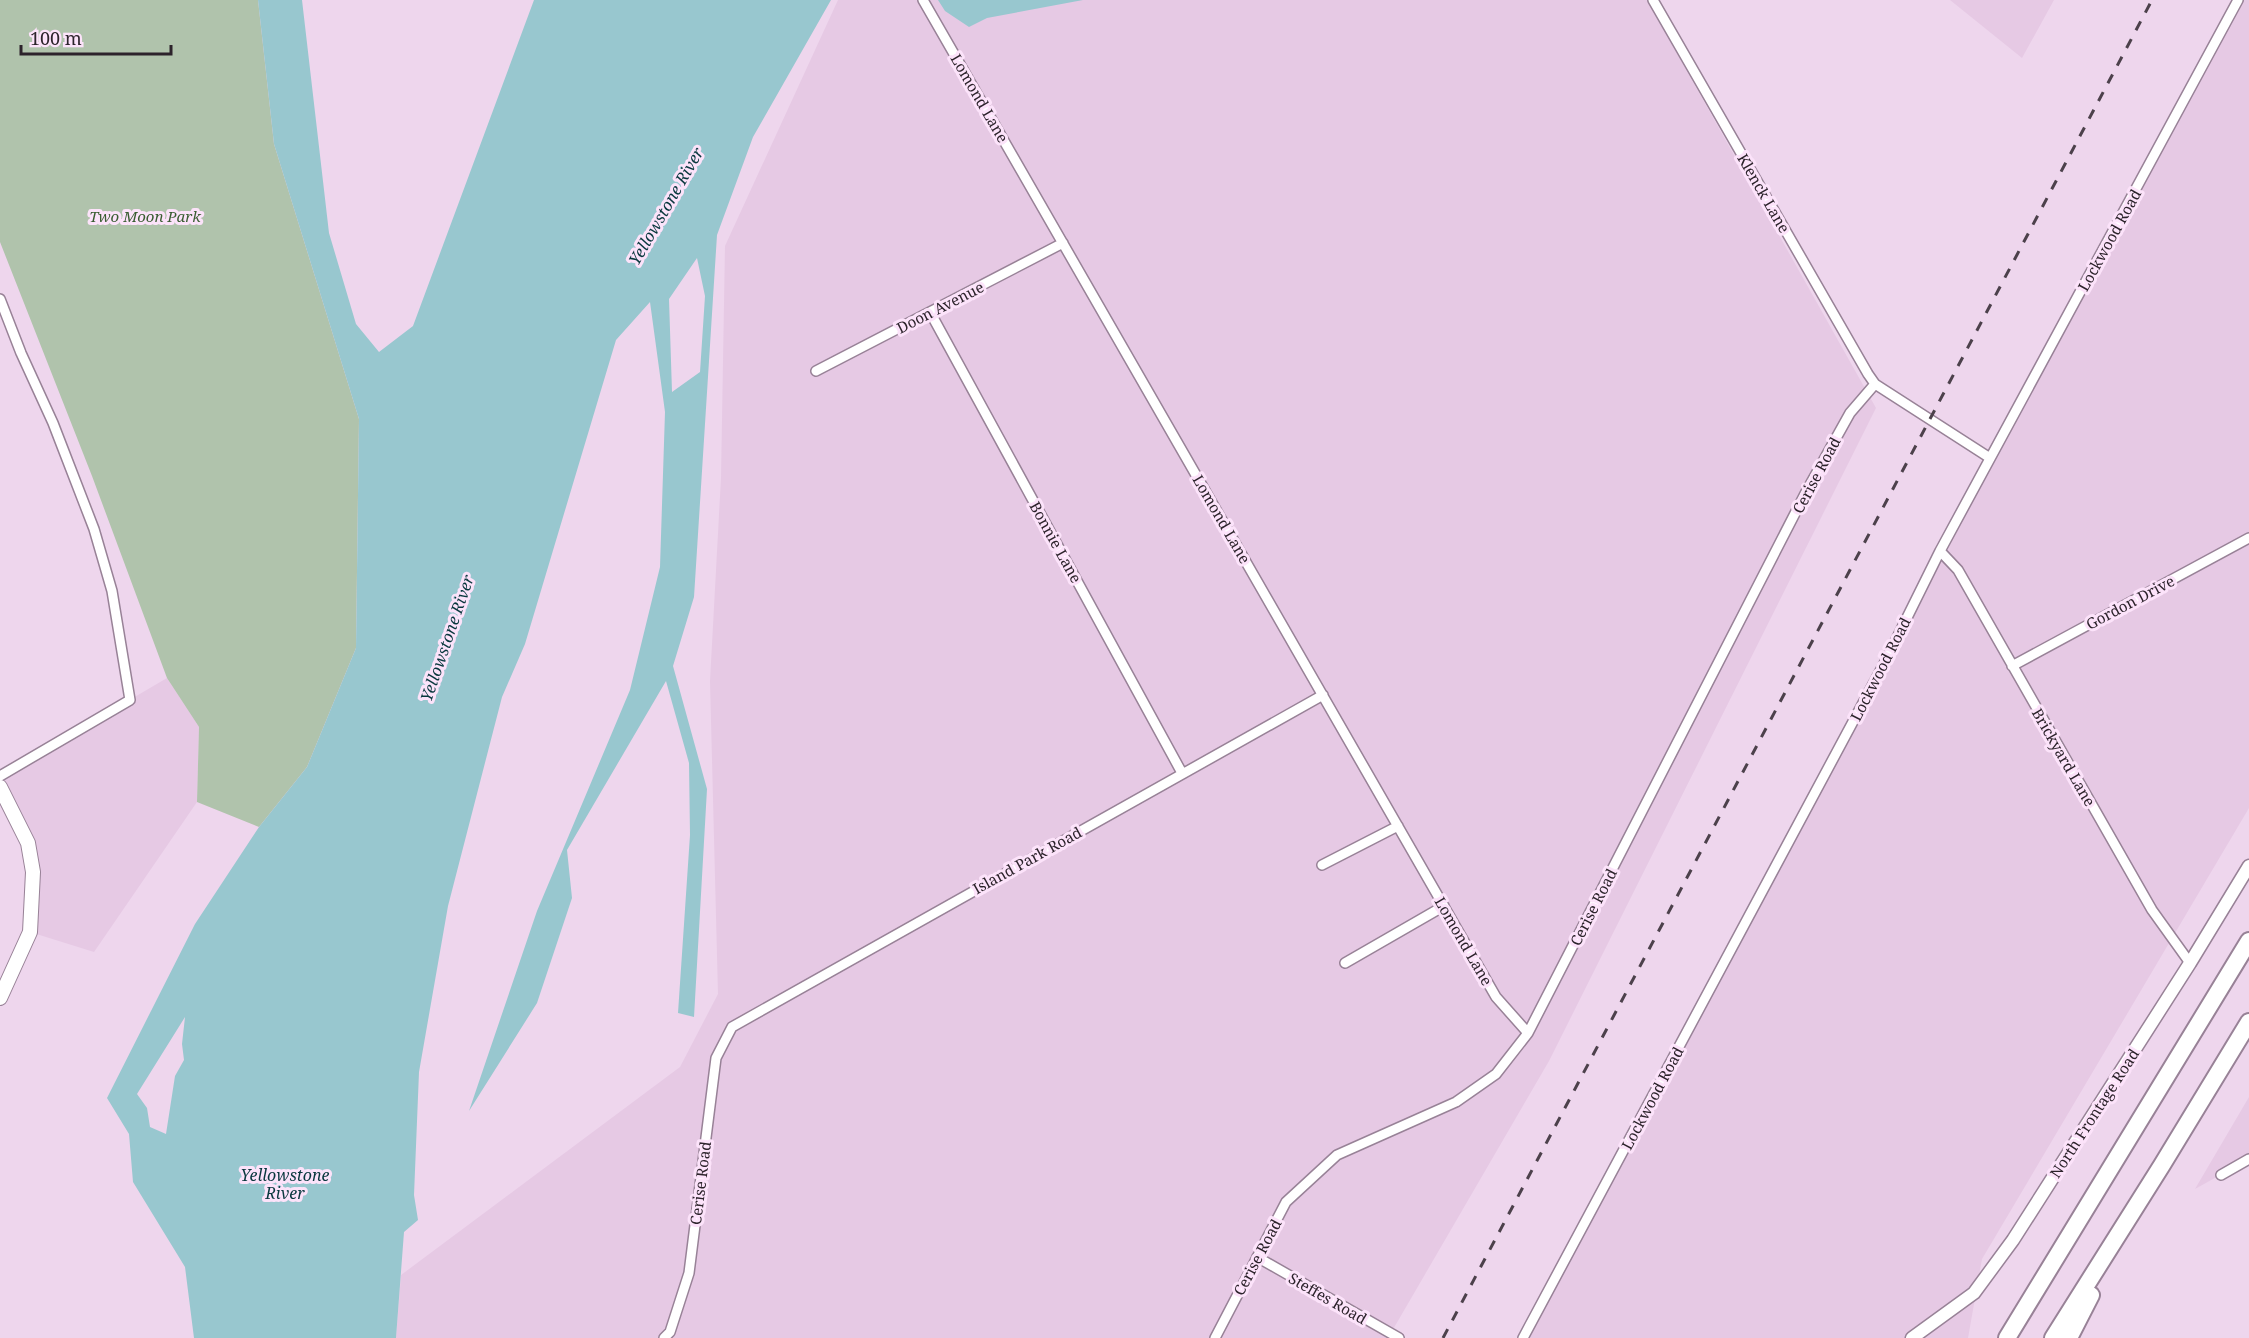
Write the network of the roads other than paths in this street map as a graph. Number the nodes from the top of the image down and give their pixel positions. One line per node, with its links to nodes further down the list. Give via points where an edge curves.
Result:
1 (923, 0): 4 (street, Lomond Lane)
2 (1653, 0): 8 (street, Klenck Lane)
3 (2238, 0): 9 (street, Lockwood Road)
4 (1063, 243): 6 (street, Doon Avenue); 13 (street, Lomond Lane)
5 (0, 298): 15 (street, via 94,529 112,591 130,700)
6 (930, 312): 7 (street, Doon Avenue); 14 (street, Bonnie Lane)
7 (816, 371)
8 (1875, 384): 9 (street); 27 (street, Cerise Road, via 1850,413 1806,492)
9 (1990, 458): 11 (street, Lockwood Road)
10 (2249, 538): 12 (street, Gordon Drive)
11 (1940, 551): 12 (street, Brickyard Lane, via 1958,570); 35 (street, Lockwood Road, via 1886,660)
12 (2012, 666): 23 (street, Brickyard Lane, via 2151,910)
13 (1323, 695): 14 (street, Island Park Road); 17 (street, Lomond Lane)
14 (1182, 772): 26 (street, Island Park Road)
15 (0, 776)
16 (0, 787): 24 (main road, via 28,843 33,872 30,932)
17 (1398, 826): 18 (street); 20 (street, Lomond Lane)
18 (1322, 865)
19 (2249, 866): 23 (street, North Frontage Road)
20 (1444, 906): 22 (street); 27 (street, Lomond Lane, via 1496,997)
21 (2249, 941): 37 (highway)
22 (1345, 963)
23 (2190, 963): 36 (street, North Frontage Road, via 2013,1240 1974,1293)
24 (0, 998)
25 (2249, 1022): 29 (highway)
26 (732, 1027): 32 (street, Cerise Road, via 716,1059 689,1273 670,1332)
27 (1528, 1033): 31 (street, Cerise Road, via 1496,1074 1456,1102 1337,1155 1286,1202)
28 (2249, 1160): 30 (street)
29 (2162, 1165): 38 (highway); 39 (highway)
30 (2221, 1175)
31 (1257, 1257): 33 (street, Cerise Road); 34 (street, Steffes Road)
32 (664, 1338)
33 (1215, 1338)
34 (1399, 1338)
35 (1523, 1338)
36 (1912, 1338)
37 (2006, 1338)
38 (2053, 1338)
39 (2069, 1338)

